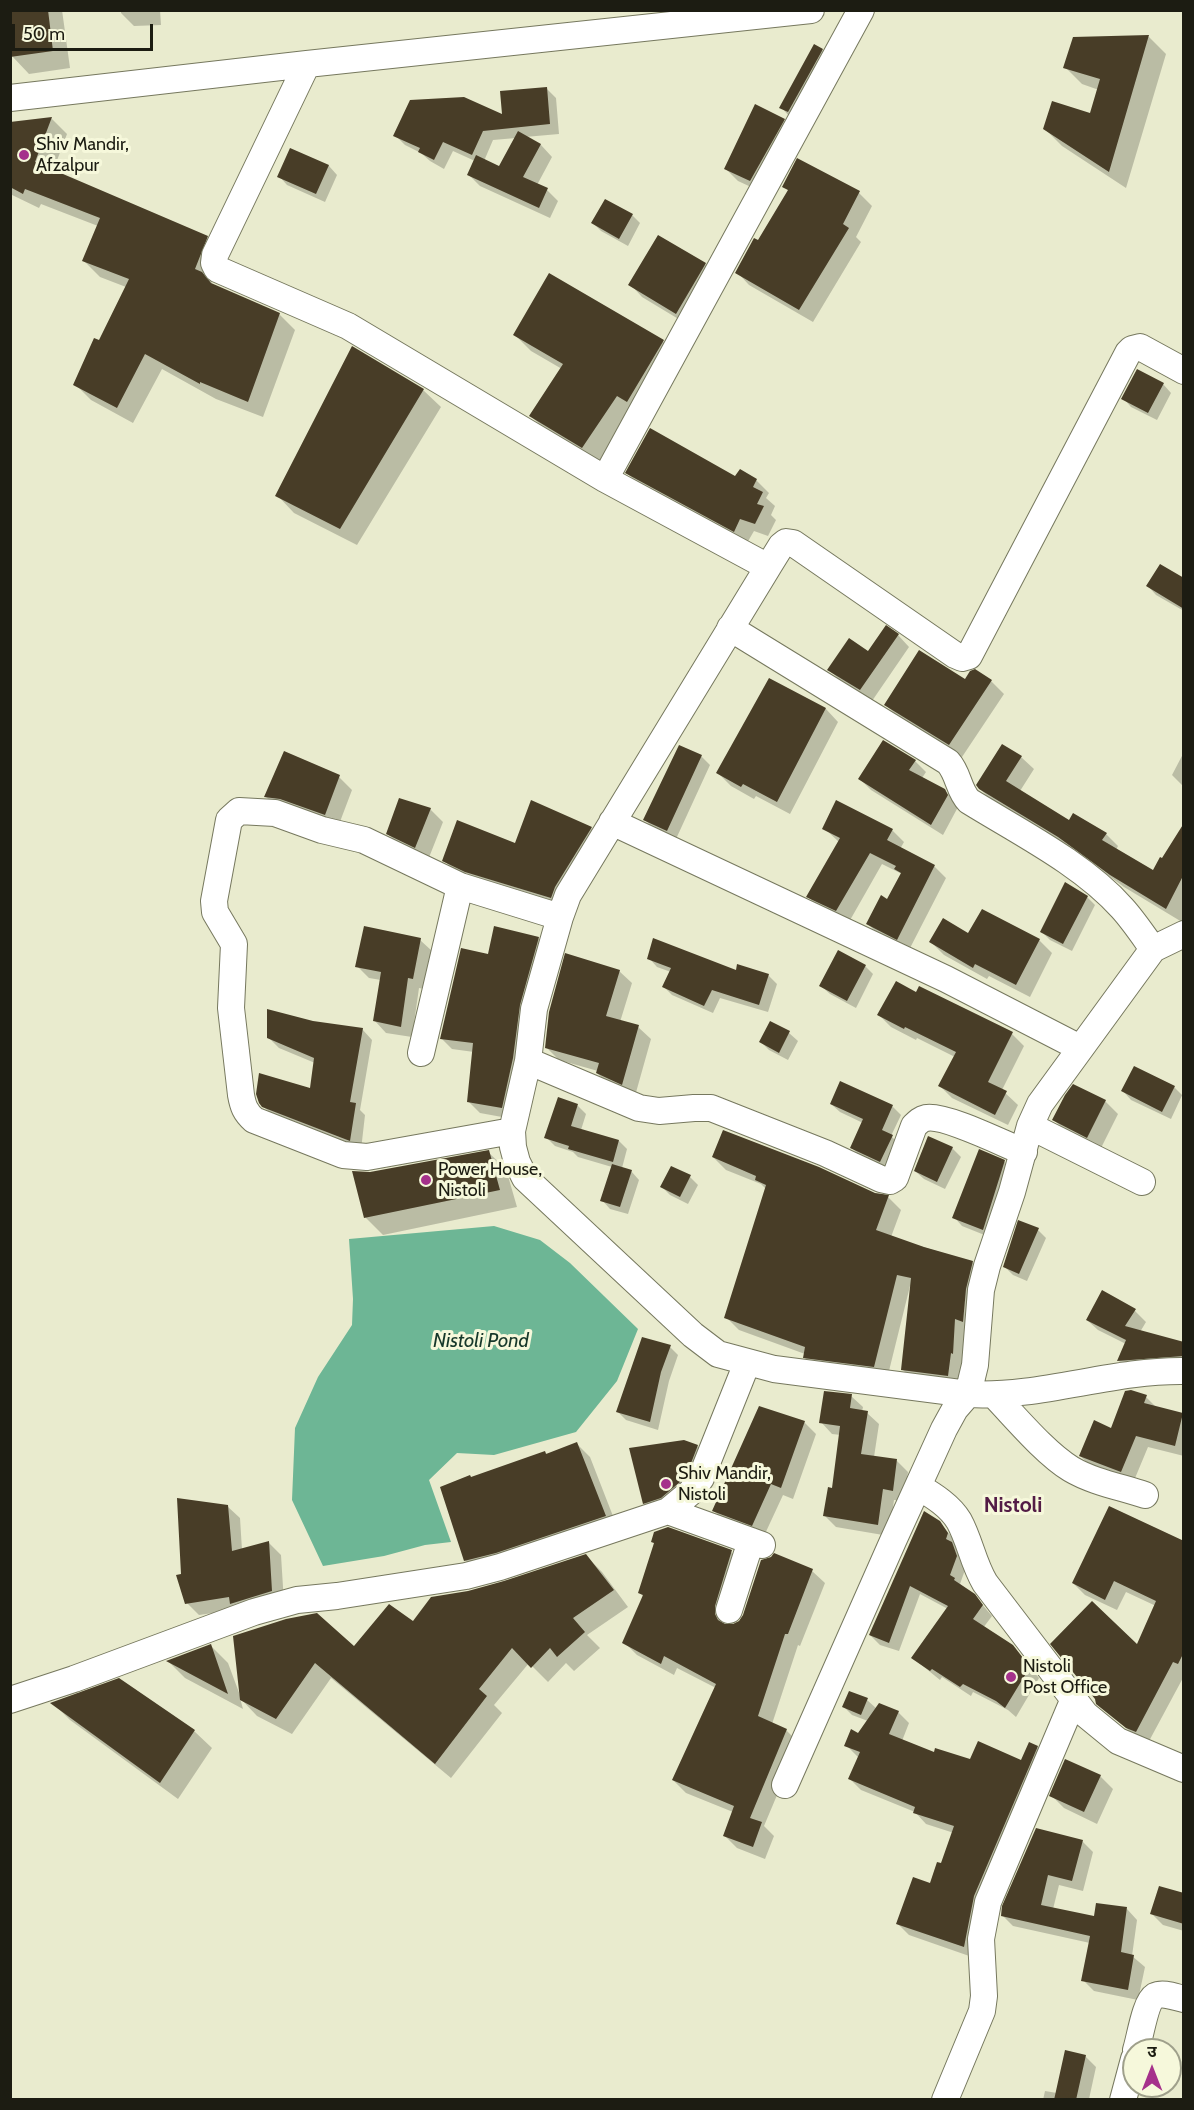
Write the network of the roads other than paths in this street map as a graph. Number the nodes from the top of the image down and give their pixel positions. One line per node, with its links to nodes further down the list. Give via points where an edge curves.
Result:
1 (811, 10): 3 (street)
2 (861, 10): 6 (street)
3 (307, 64): 4 (street); 6 (street, via 215,255 217,269 348,326)
4 (10, 98)
5 (1184, 371): 7 (street, via 1140,347 1128,353 969,656 955,655 793,543 781,546)
6 (605, 479): 7 (street)
7 (768, 567): 8 (street)
8 (730, 628): 9 (street); 13 (street, via 948,762 969,801 1096,884 1122,908)
9 (612, 822): 11 (street, via 568,895); 14 (street, via 946,979)
10 (460, 886): 11 (street); 15 (street); 18 (street, via 351,836 275,813 248,810 233,814 214,901 215,912 234,944 231,1008 242,1101 254,1120 356,1158)
11 (560, 917): 16 (street, via 534,1009)
12 (1184, 934): 13 (street)
13 (1153, 949): 14 (street)
14 (1080, 1048): 17 (street, via 1040,1104)
15 (421, 1053)
16 (528, 1060): 18 (street); 19 (street, via 639,1108 711,1108 890,1181 895,1178 914,1126 928,1117)
17 (1030, 1126): 19 (street); 20 (street)
18 (512, 1131): 21 (street, via 517,1162 536,1189 693,1335 718,1354)
19 (1024, 1152): 23 (street, via 981,1290 975,1365)
20 (1142, 1182)
21 (747, 1363): 23 (street); 27 (street, via 701,1478)
22 (1184, 1371): 24 (street, via 1128,1374)
23 (968, 1394): 24 (street); 25 (street, via 955,1409)
24 (994, 1395): 26 (street, via 1070,1468)
25 (919, 1487): 30 (street, via 938,1499 958,1520 985,1583); 32 (street)
26 (1145, 1495)
27 (668, 1511): 28 (street, via 756,1543); 29 (street, via 466,1576 297,1600 254,1612)
28 (729, 1610)
29 (10, 1700)
30 (1074, 1701): 31 (street, via 1118,1741); 35 (street, via 988,1902 981,1939 982,2011)
31 (1184, 1769)
32 (785, 1785)
33 (1184, 1999): 34 (street, via 1166,1994 1156,1996 1150,2002)
34 (1140, 2038)
35 (945, 2100)

